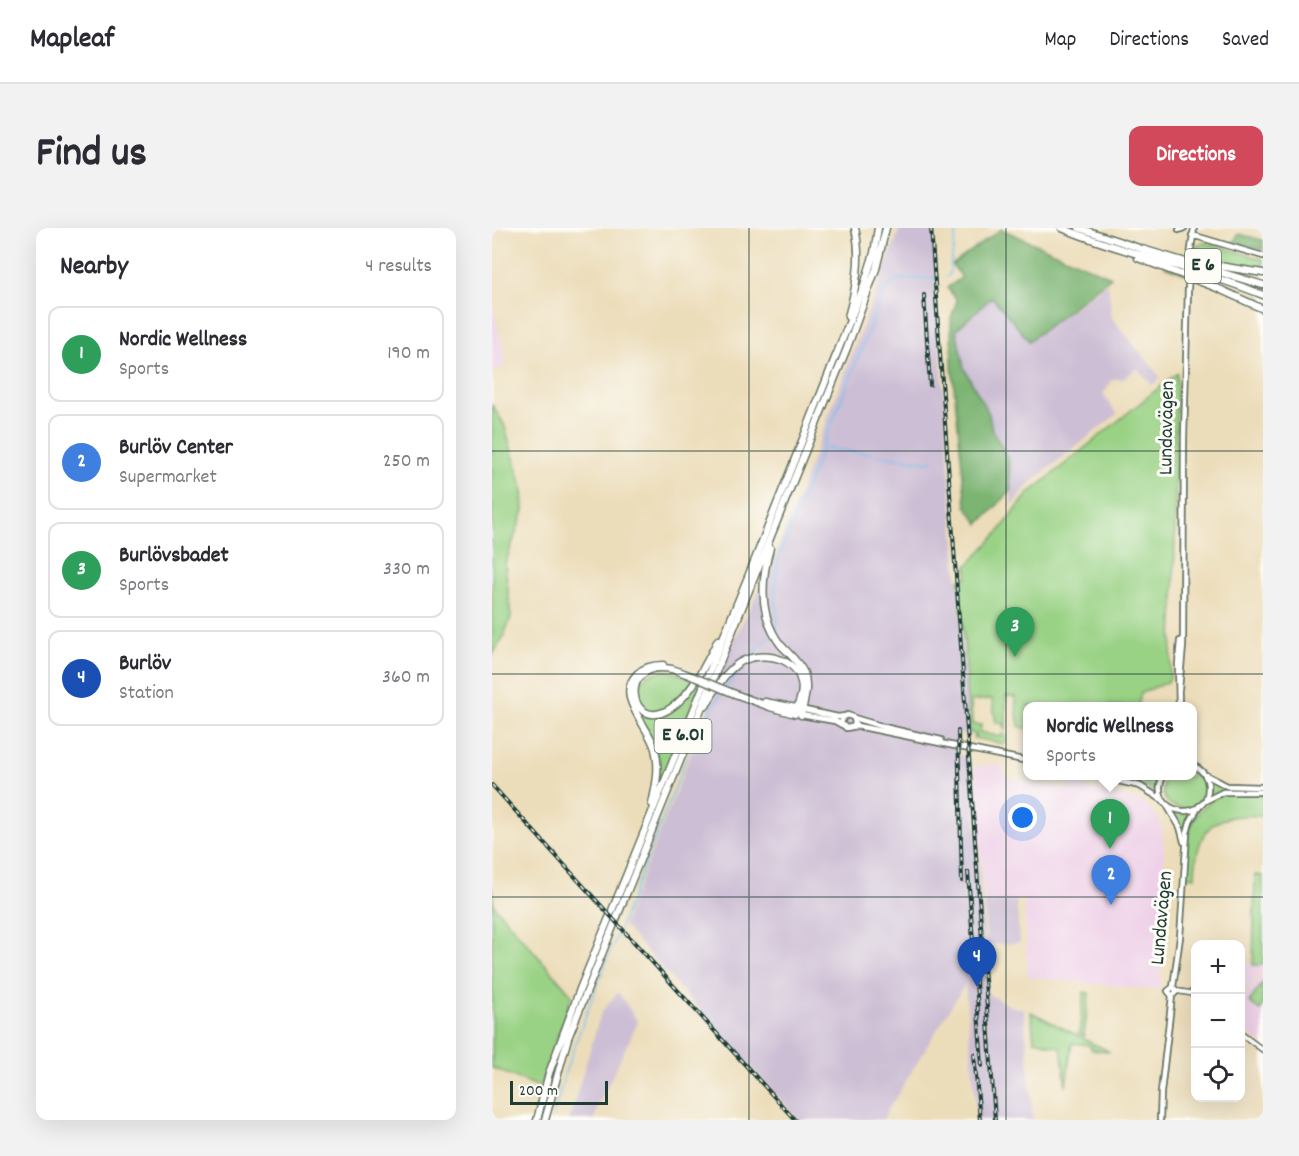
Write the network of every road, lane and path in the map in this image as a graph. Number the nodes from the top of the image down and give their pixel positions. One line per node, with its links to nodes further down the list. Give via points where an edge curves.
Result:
1 (855, 228): 17 (highway, via 856,281)
2 (878, 228): 17 (highway, E 6.01, via 864,285)
3 (886, 228): 18 (highway, E 6.01, via 869,291)
4 (1062, 228): 9 (highway, E 6)
5 (1079, 228): 10 (highway, E 6)
6 (1194, 228): 7 (main road, Lundavägen)
7 (1192, 235): 8 (main road); 11 (main road, Lundavägen)
8 (1212, 240): 11 (main road, via 1199,240); 12 (main road)
9 (1108, 245): 15 (highway, E 6); 16 (highway)
10 (1142, 249): 13 (highway); 14 (highway, E 6)
11 (1190, 253): 21 (main road, Lundavägen, bridge)
12 (1263, 256)
13 (1263, 273)
14 (1263, 285)
15 (1263, 295)
16 (1263, 309)
17 (837, 355): 19 (highway, E 6.01)
18 (793, 483): 22 (highway, via 768,554 764,602 773,632 805,675); 27 (highway, E 6.01)
19 (734, 611): 20 (highway, via 701,671 675,704 651,713 635,701 636,682 651,671 672,669); 38 (highway, E 6.01)
20 (694, 676): 22 (highway, bridge); 38 (highway, via 672,666 654,666 639,672 629,687 630,702 652,739 657,758)
21 (1179, 702)
22 (799, 712): 23 (main road); 25 (main road); 27 (highway, via 802,688 794,669 776,658 753,658 737,664 723,680)
23 (844, 716): 24 (main road); 25 (main road)
24 (854, 718): 26 (main road); 28 (main road)
25 (842, 725): 26 (main road)
26 (854, 726): 29 (main road)
27 (689, 739): 47 (highway, E 6.01, via 568,1038)
28 (1023, 758)
29 (1023, 758)
30 (1197, 768): 31 (main road)
31 (1200, 770): 34 (main road, via 1227,786); 37 (main road, Lundavägen, via 1208,786)
32 (1114, 780): 36 (main road, via 1144,787)
33 (1162, 780): 36 (main road, Lundavägen, via 1160,790)
34 (1263, 787)
35 (1263, 792): 37 (main road, via 1226,792)
36 (1165, 803): 37 (main road, via 1182,812); 39 (main road, Lundavägen, via 1180,827)
37 (1201, 804): 39 (main road, Lundavägen, via 1188,827)
38 (648, 823): 46 (highway, E 6.01, via 566,1024)
39 (1185, 851): 40 (main road, Lundavägen)
40 (1173, 987): 41 (main road, Lundavägen); 43 (main road, Lundavägen, via 1168,991)
41 (1177, 992): 42 (street); 43 (main road, Lundavägen)
42 (1191, 993)
43 (1172, 996): 48 (main road, Lundavägen)
44 (1245, 1037): 45 (street)
45 (1263, 1050)
46 (537, 1120)
47 (545, 1120)
48 (1160, 1120)

